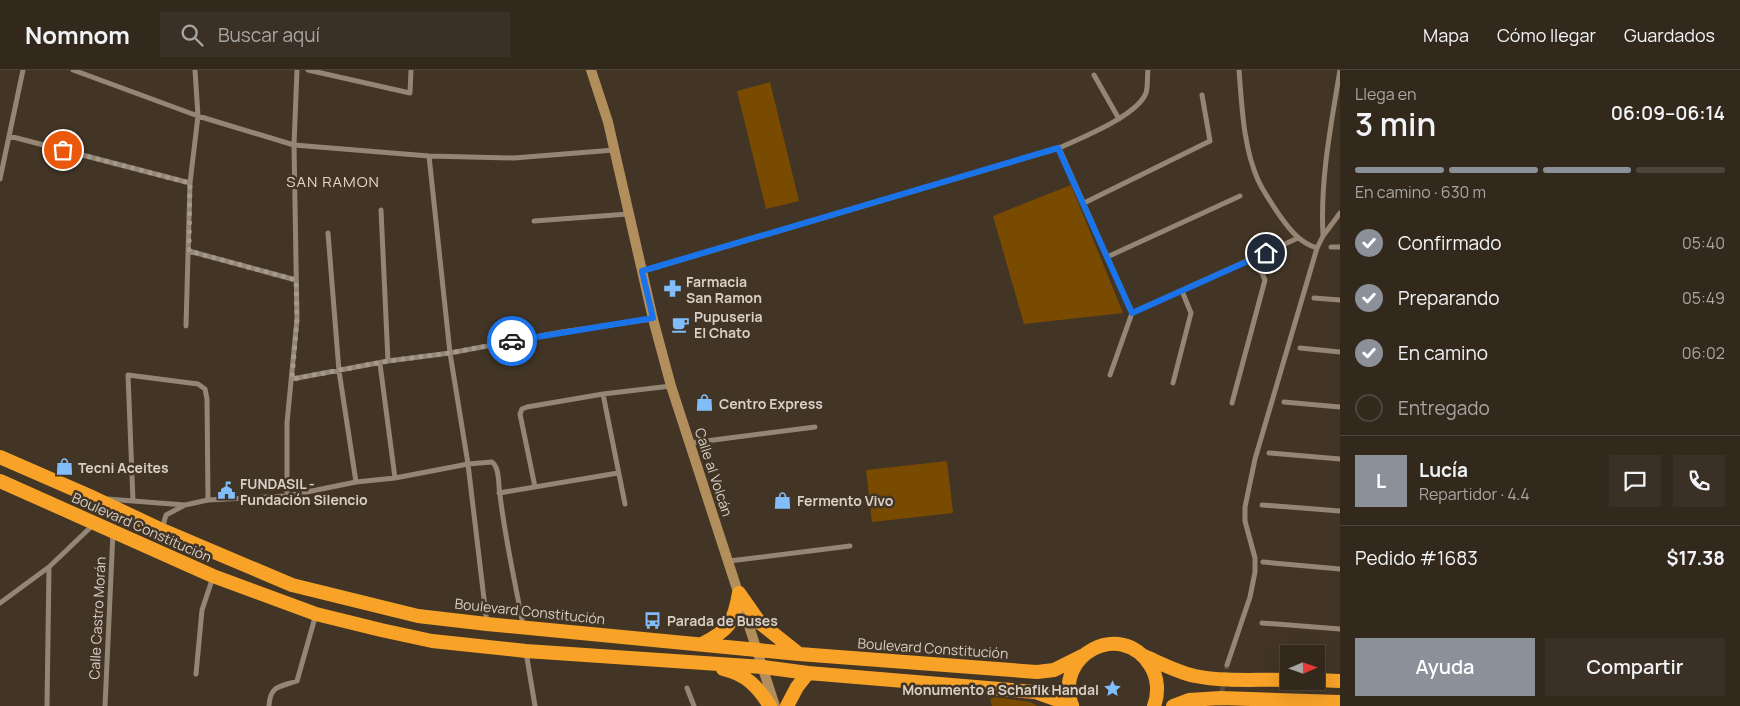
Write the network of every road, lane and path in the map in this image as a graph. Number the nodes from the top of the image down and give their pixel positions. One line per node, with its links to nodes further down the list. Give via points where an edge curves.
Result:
1 (23, 70): 15 (street)
2 (74, 70): 13 (street)
3 (195, 70): 13 (street)
4 (297, 70): 16 (street)
5 (308, 70): 6 (street, via 410,93)
6 (411, 70)
7 (591, 70): 18 (main road, Calle al Volcán)
8 (1148, 70): 14 (street, via 1146,93 1138,105)
9 (1239, 70): 30 (street, via 1245,132 1253,168 1270,200)
10 (1340, 70): 29 (street, via 1325,165)
11 (1094, 75): 14 (street)
12 (1202, 95): 23 (street, via 1210,141)
13 (198, 116): 16 (street); 21 (street)
14 (1119, 119): 17 (street)
15 (9, 136): 20 (street); 21 (street)
16 (294, 145): 19 (street); 38 (street)
17 (1058, 148): 23 (street); 37 (street)
18 (614, 150): 19 (street, via 514,158); 25 (main road, Calle al Volcán)
19 (429, 156): 47 (street)
20 (0, 179)
21 (190, 183): 34 (street)
22 (1240, 196): 35 (street)
23 (1084, 203): 35 (street)
24 (381, 210): 48 (street)
25 (629, 214): 27 (street); 37 (main road, Calle al Volcán)
26 (1340, 214): 29 (street)
27 (534, 221)
28 (328, 233): 50 (street)
29 (1323, 236): 33 (street)
30 (1298, 238): 33 (street); 36 (street)
31 (1330, 247): 32 (street)
32 (1340, 247)
33 (1317, 248): 102 (street, via 1255,459 1245,507 1255,572)
34 (189, 251): 38 (street); 44 (street)
35 (1107, 257): 42 (street)
36 (1250, 261): 39 (street); 57 (street, via 1262,272 1265,280)
37 (642, 271): 43 (main road, Calle al Volcán)
38 (296, 280): 52 (street, via 297,319)
39 (1182, 291): 42 (street); 53 (street, via 1191,313)
40 (1314, 298): 41 (street)
41 (1340, 300)
42 (1132, 313): 51 (street)
43 (653, 318): 47 (street); 54 (main road, Calle al Volcán)
44 (186, 326)
45 (1300, 348): 46 (street)
46 (1340, 352)
47 (450, 353): 48 (street); 64 (street)
48 (388, 361): 49 (street)
49 (380, 364): 50 (street); 66 (street)
50 (339, 371): 52 (street); 68 (street)
51 (1110, 375)
52 (292, 379): 71 (street, via 287,423)
53 (1174, 383)
54 (672, 386): 55 (street); 60 (main road, Calle al Volcán)
55 (603, 394): 65 (street); 69 (street, via 527,406 522,410 520,414)
56 (1284, 402): 58 (street)
57 (1232, 403)
58 (1340, 407)
59 (816, 427): 60 (street)
60 (690, 443): 83 (main road, Calle al Volcán)
61 (1269, 453): 63 (street)
62 (0, 457): 72 (highway, Boulevard Constitución)
63 (1340, 459)
64 (468, 464): 66 (street); 70 (street, via 494,463); 92 (street)
65 (618, 473): 69 (street); 75 (street)
66 (396, 478): 68 (street)
67 (0, 481): 79 (highway, Boulevard Constitución)
68 (356, 482): 71 (street)
69 (535, 487): 70 (street)
70 (499, 493): 93 (street)
71 (287, 496): 73 (street)
72 (94, 498): 74 (street); 80 (highway, Boulevard Constitución)
73 (208, 500): 74 (street, via 205,389 198,384 128,375); 76 (street)
74 (133, 501): 76 (street)
75 (625, 504)
76 (184, 505): 80 (street, via 166,515)
77 (1262, 505): 78 (street)
78 (1340, 511)
79 (95, 524): 81 (highway, Boulevard Constitución); 85 (street)
80 (162, 530): 92 (highway, Boulevard Constitución, via 292,585 418,616)
81 (113, 531): 87 (highway, Boulevard Constitución); 113 (street, Calle Castro Morán)
82 (850, 546): 83 (street)
83 (729, 561): 88 (main road, Calle al Volcán)
84 (1263, 562): 86 (street)
85 (49, 567): 89 (street); 112 (street)
86 (1340, 569)
87 (213, 576): 90 (highway, Boulevard Constitución); 105 (street, via 202,610)
88 (739, 593): 95 (highway, via 730,624); 96 (main road, Calle al Volcán); 98 (highway, via 760,623)
89 (0, 604)
90 (316, 614): 97 (highway, Boulevard Constitución, via 432,641); 114 (street, via 297,681 276,687)
91 (1262, 623): 94 (street)
92 (487, 624): 93 (highway, Boulevard Constitución)
93 (523, 627): 95 (highway, Boulevard Constitución)
94 (1340, 629)
95 (702, 644): 96 (highway, Boulevard Constitución)
96 (758, 649): 98 (highway, Boulevard Constitución); 103 (main road, Calle al Volcán)
97 (526, 651): 101 (highway, Boulevard Constitución); 115 (street)
98 (799, 654): 99 (highway, Boulevard Constitución, via 1036,672 1054,670)
99 (1082, 656): 100 (highway, Boulevard Constitución, via 1094,648 1113,644 1127,646); 120 (highway, via 1070,679 1068,690)
100 (1144, 656): 106 (highway, via 1195,676); 121 (highway, via 1156,678)
101 (703, 663): 103 (highway, Boulevard Constitución); 117 (highway, via 746,678 759,689)
102 (1227, 665)
103 (763, 667): 104 (highway, Boulevard Constitución); 118 (main road, Calle al Volcán)
104 (808, 673): 119 (highway); 120 (highway, Boulevard Constitución, via 1035,692)
105 (196, 674)
106 (1280, 680)
107 (1325, 680): 108 (highway)
108 (1340, 681)
109 (687, 688): 116 (street)
110 (1340, 702): 111 (highway)
111 (1306, 703): 122 (highway, via 1222,698 1188,700)
112 (47, 706)
113 (105, 706)
114 (269, 706)
115 (536, 706)
116 (694, 706)
117 (770, 706)
118 (775, 706)
119 (787, 706)
120 (1072, 706)
121 (1154, 706)
122 (1173, 706)

